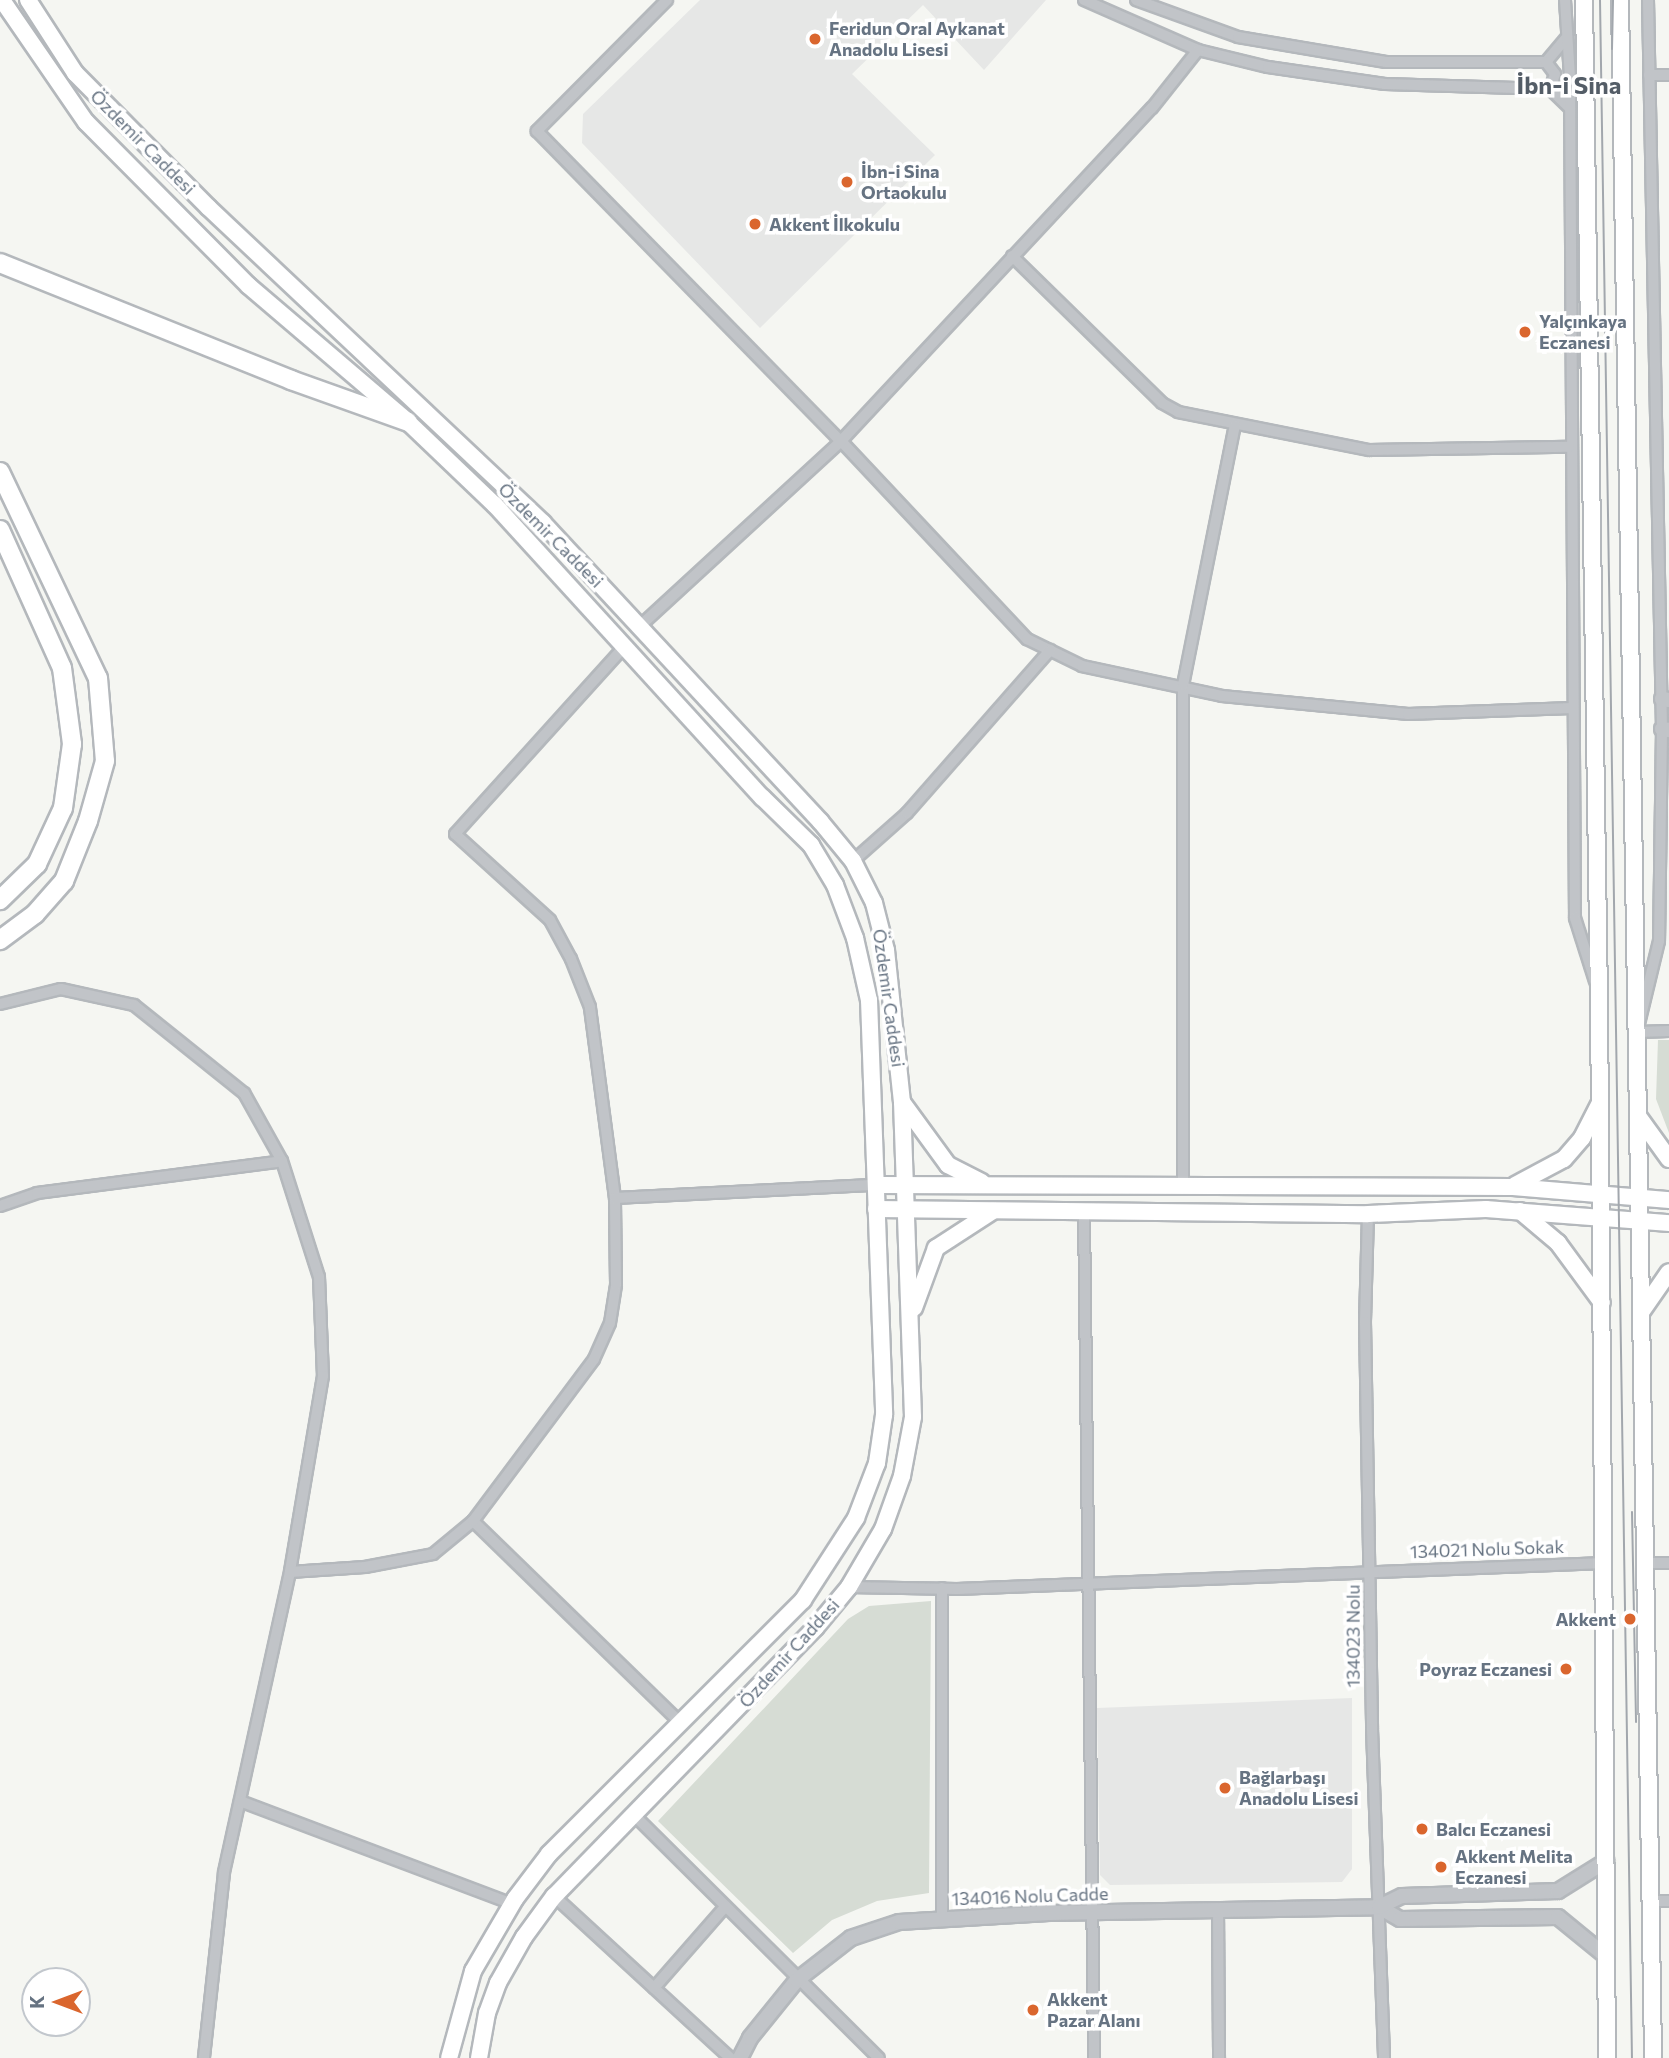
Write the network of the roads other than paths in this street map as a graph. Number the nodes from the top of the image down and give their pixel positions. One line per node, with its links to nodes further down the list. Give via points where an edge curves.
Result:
1 (2, 0): 19 (main road, Özdemir Caddesi, via 86,122 249,286)
2 (28, 0): 27 (main road, Özdemir Caddesi, via 75,73 209,208 543,523)
3 (667, 0): 21 (street, via 537,131)
4 (1084, 0): 11 (street)
5 (1136, 0): 12 (street, via 1205,28 1307,52 1426,64)
6 (1565, 0): 10 (street)
7 (1584, 0): 37 (main road)
8 (1620, 0): 39 (main road)
9 (1648, 0): 13 (street)
10 (1567, 37): 12 (street); 16 (street)
11 (1198, 50): 15 (street, via 1344,80); 17 (street, via 1152,108)
12 (1546, 62): 15 (street, via 1555,74)
13 (1650, 75): 14 (street); 23 (street)
14 (1669, 75)
15 (1550, 89): 16 (street)
16 (1570, 107): 22 (street)
17 (1012, 257): 20 (street, via 1162,403 1178,412); 21 (street)
18 (0, 263): 19 (main road)
19 (408, 422): 28 (main road, Özdemir Caddesi, via 503,513)
20 (1235, 425): 22 (street, via 1369,450); 30 (street)
21 (841, 441): 27 (street); 29 (street, via 1027,639)
22 (1569, 447): 32 (street)
23 (1657, 448): 24 (street); 31 (street)
24 (1669, 448)
25 (0, 472): 36 (main road, via 98,677 105,761 64,881 35,914)
26 (0, 530): 35 (main road, via 62,668 72,744 63,808 37,864)
27 (640, 626): 34 (main road, Özdemir Caddesi)
28 (625, 646): 47 (main road, Özdemir Caddesi, via 811,845 835,885 855,938 869,1000); 53 (street, via 455,834 550,920 571,960 590,1007)
29 (1050, 650): 30 (street, via 1082,666); 34 (street, via 907,813)
30 (1183, 685): 32 (street, via 1222,696 1408,714); 49 (street)
31 (1665, 700): 33 (street)
32 (1572, 708): 37 (street, via 1574,918)
33 (1665, 729): 39 (street, via 1659,941)
34 (853, 861): 41 (main road, Özdemir Caddesi, via 874,903 886,950)
35 (0, 900)
36 (0, 940)
37 (1599, 996): 42 (main road)
38 (0, 1003): 45 (street, via 61,989 134,1005 244,1093)
39 (1637, 1031): 40 (street); 43 (main road)
40 (1669, 1031)
41 (902, 1102): 46 (main road, via 948,1165); 48 (main road, Özdemir Caddesi)
42 (1600, 1102): 50 (main road, via 1582,1138 1564,1159); 51 (main road)
43 (1638, 1116): 44 (main road); 52 (main road)
44 (1669, 1159)
45 (282, 1161): 55 (street, via 37,1193); 74 (street, via 320,1277 323,1376)
46 (984, 1184): 48 (main road); 49 (main road)
47 (876, 1185): 48 (main road); 53 (street); 56 (main road, Özdemir Caddesi)
48 (904, 1185): 57 (main road, Özdemir Caddesi)
49 (1183, 1186): 50 (main road)
50 (1513, 1186): 51 (main road)
51 (1601, 1192): 52 (main road); 62 (main road)
52 (1640, 1197): 54 (main road); 63 (main road)
53 (615, 1198): 69 (street, via 616,1284 610,1323 594,1359)
54 (1669, 1200)
55 (0, 1206)
56 (876, 1209): 57 (main road); 78 (main road, Özdemir Caddesi, via 884,1402 877,1463 856,1518 803,1600)
57 (905, 1209): 58 (main road); 68 (main road, Özdemir Caddesi)
58 (995, 1210): 60 (main road); 68 (main road, via 936,1248)
59 (1518, 1210): 61 (main road); 62 (main road); 66 (main road, via 1558,1243)
60 (1084, 1211): 61 (main road); 75 (street)
61 (1368, 1214): 73 (street, 134023 Nolu, via 1365,1322)
62 (1601, 1215): 63 (main road); 66 (main road)
63 (1640, 1221): 64 (main road); 67 (main road)
64 (1669, 1223)
65 (1669, 1272): 67 (main road)
66 (1602, 1303): 70 (main road)
67 (1642, 1311): 71 (main road)
68 (911, 1317): 76 (main road, Özdemir Caddesi, via 913,1417 902,1476 883,1529)
69 (473, 1521): 74 (street, via 433,1554 365,1567); 78 (street)
70 (1604, 1563): 73 (street, 134021 Nolu Sokak); 81 (main road)
71 (1648, 1563): 72 (street); 83 (main road)
72 (1669, 1563)
73 (1370, 1570): 75 (street, 134021 Nolu Sokak); 87 (street, 134023 Nolu)
74 (290, 1572): 79 (street)
75 (1088, 1584): 77 (street, 134021 Nolu Sokak); 89 (street)
76 (849, 1587): 77 (street, 134021 Nolu Sokak); 80 (main road, Özdemir Caddesi, via 815,1629)
77 (942, 1588): 90 (street)
78 (681, 1723): 85 (main road, Özdemir Caddesi, via 550,1854)
79 (240, 1801): 85 (street); 94 (street, via 225,1873)
80 (634, 1815): 82 (main road, Özdemir Caddesi); 86 (street)
81 (1606, 1861): 87 (street, via 1558,1891 1402,1896); 91 (main road)
82 (554, 1896): 93 (street); 96 (main road, Özdemir Caddesi, via 498,1983)
83 (1650, 1901): 84 (street); 104 (main road)
84 (1669, 1901)
85 (512, 1904): 95 (main road, Özdemir Caddesi, via 473,1971)
86 (725, 1907): 92 (street); 93 (street)
87 (1379, 1907): 88 (street, 134016 Nolu Cadde); 91 (street, via 1400,1919 1558,1917); 102 (street, 134023 Nolu)
88 (1218, 1909): 89 (street, 134016 Nolu Cadde); 101 (street)
89 (1091, 1912): 90 (street, 134016 Nolu Cadde); 100 (street)
90 (942, 1919): 92 (street, 134016 Nolu Cadde, via 899,1922 851,1938)
91 (1606, 1957): 103 (main road)
92 (797, 1980): 98 (street, 134016 Nolu Cadde, via 750,2038); 99 (street)
93 (654, 1988): 97 (street)
94 (204, 2058)
95 (449, 2058)
96 (479, 2058)
97 (730, 2058)
98 (740, 2058)
99 (879, 2058)
100 (1094, 2058)
101 (1219, 2058)
102 (1384, 2058)
103 (1608, 2058)
104 (1653, 2058)

